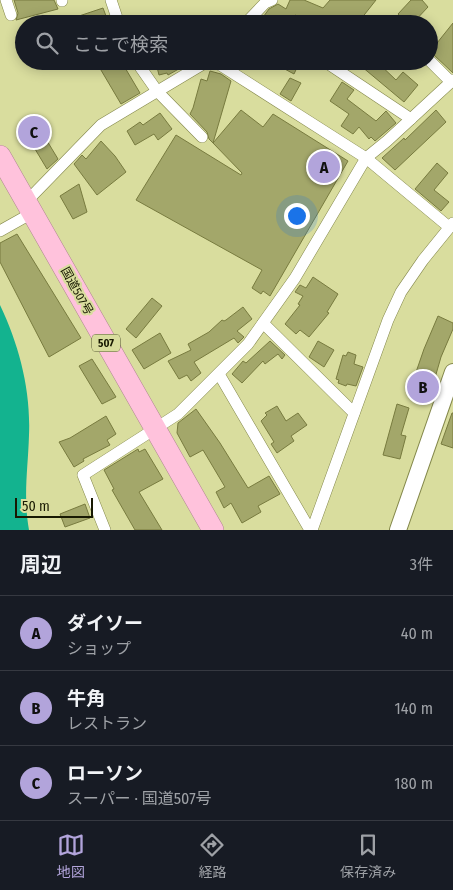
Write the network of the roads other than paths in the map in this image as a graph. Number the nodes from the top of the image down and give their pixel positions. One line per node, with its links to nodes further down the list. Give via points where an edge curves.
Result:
1 (6, 0): 4 (street)
2 (111, 0): 5 (street)
3 (272, 0): 6 (street)
4 (10, 15)
5 (116, 15)
6 (254, 15)
7 (438, 68): 12 (street)
8 (142, 70): 13 (street)
9 (193, 70): 13 (street)
10 (228, 70): 17 (street)
11 (338, 70): 14 (street)
12 (452, 81): 14 (street)
13 (157, 91): 15 (street); 18 (street, via 100,125)
14 (411, 119): 17 (street)
15 (202, 137)
16 (0, 156): 18 (highway, 国道507号 / 507)
17 (366, 158): 19 (street); 21 (street, via 295,278)
18 (29, 208): 20 (street); 25 (highway, 国道507号 / 507)
19 (451, 225): 24 (street, via 401,292 375,351)
20 (0, 231)
21 (263, 323): 23 (street); 24 (street)
22 (453, 372): 29 (street)
23 (219, 374): 25 (street, via 178,414); 28 (street)
24 (354, 413): 28 (street)
25 (155, 428): 26 (street, via 83,475); 27 (highway, 国道507号 / 507)
26 (105, 530)
27 (213, 530)
28 (311, 530)
29 (398, 530)

